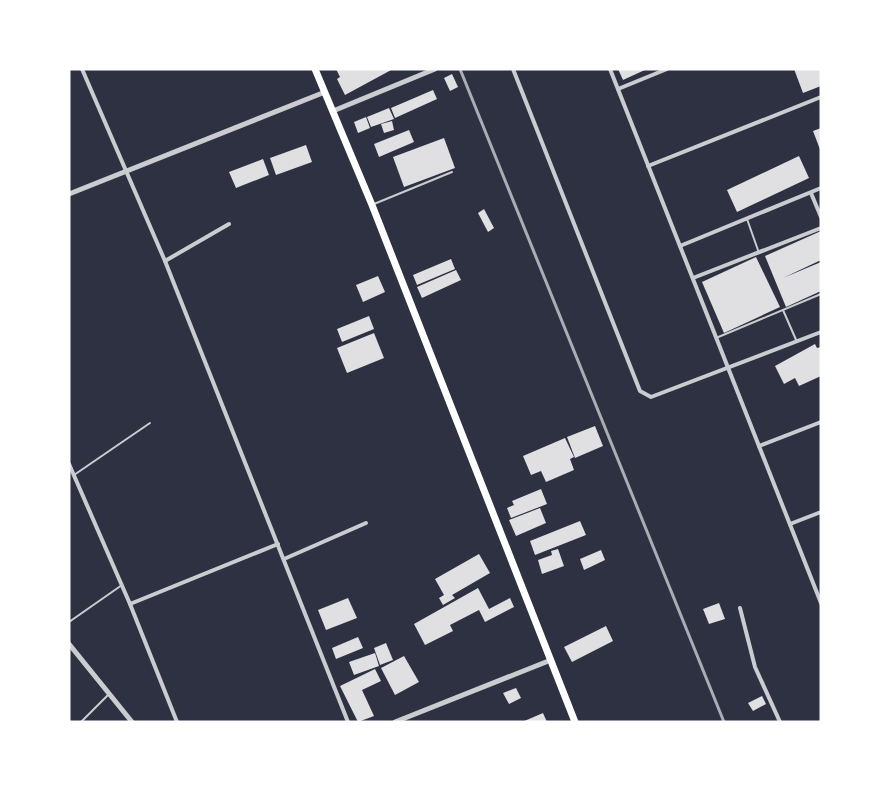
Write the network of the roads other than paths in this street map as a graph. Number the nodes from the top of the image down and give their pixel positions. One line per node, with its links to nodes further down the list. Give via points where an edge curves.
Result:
1 (82, 69): 12 (street)
2 (315, 69): 8 (main road)
3 (435, 69): 10 (street)
4 (513, 69): 31 (street, via 640,391 651,397)
5 (610, 69): 7 (street)
6 (666, 69): 7 (street)
7 (618, 89): 11 (street)
8 (325, 92): 10 (main road); 12 (street)
9 (821, 97): 11 (street)
10 (333, 111): 17 (main road)
11 (648, 166): 22 (street)
12 (125, 172): 16 (street); 24 (street)
13 (452, 172): 17 (lane)
14 (821, 189): 15 (street)
15 (811, 193): 18 (street); 19 (street)
16 (69, 194)
17 (372, 205): 48 (main road)
18 (821, 216)
19 (747, 219): 22 (street); 23 (lane)
20 (229, 224): 24 (street)
21 (821, 228): 23 (street)
22 (680, 246): 25 (street)
23 (759, 253): 25 (street)
24 (165, 261): 40 (street)
25 (693, 278): 29 (street)
26 (821, 294): 27 (lane)
27 (783, 310): 29 (lane); 30 (lane)
28 (821, 332): 30 (street)
29 (716, 338): 31 (street)
30 (797, 342): 31 (street)
31 (729, 369): 34 (street)
32 (821, 422): 34 (street)
33 (150, 423): 36 (lane)
34 (759, 446): 39 (street)
35 (69, 464): 36 (street)
36 (74, 475): 42 (street)
37 (821, 512): 39 (street)
38 (366, 523): 41 (street)
39 (790, 524): 43 (street)
40 (278, 544): 41 (street); 44 (street)
41 (284, 559): 53 (street)
42 (122, 585): 44 (street); 46 (lane)
43 (821, 603)
44 (130, 604): 52 (street)
45 (740, 608): 56 (street, via 755,667)
46 (69, 622)
47 (69, 644): 49 (street)
48 (551, 660): 54 (street); 55 (main road)
49 (109, 694): 50 (lane); 51 (street)
50 (81, 722)
51 (132, 722)
52 (177, 722)
53 (348, 722)
54 (395, 722)
55 (575, 722)
56 (780, 722)

